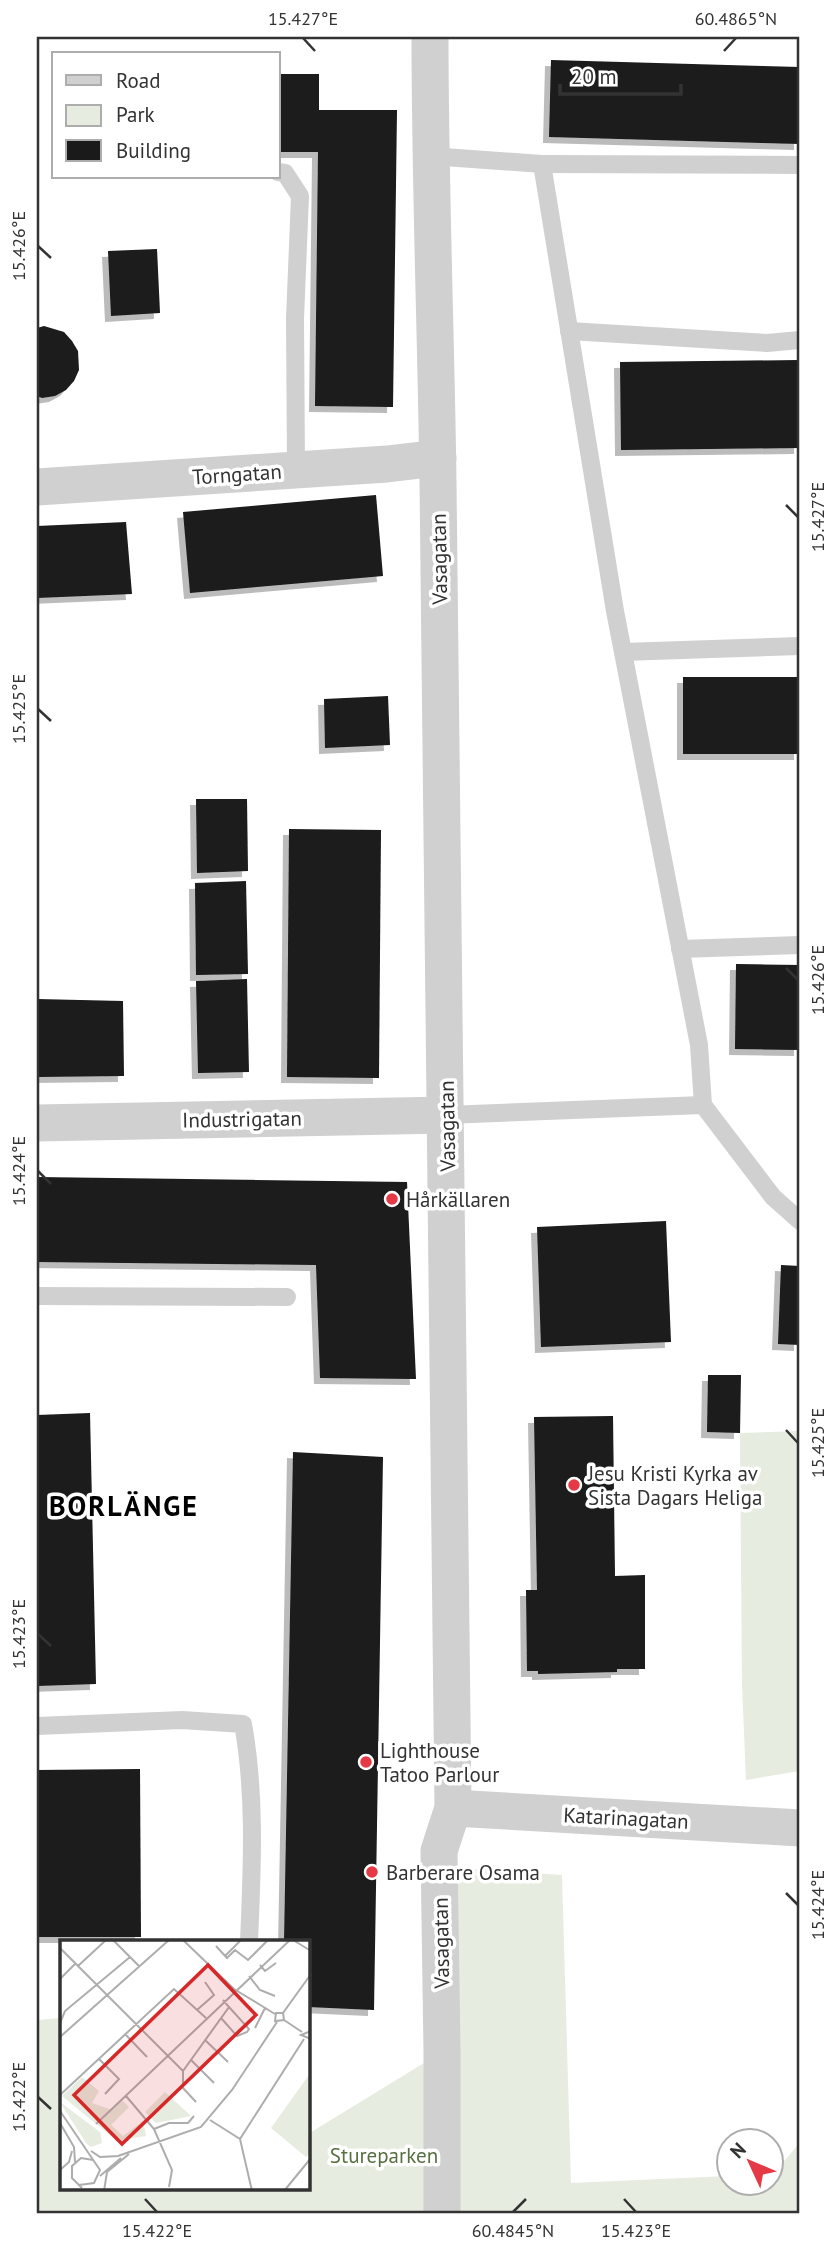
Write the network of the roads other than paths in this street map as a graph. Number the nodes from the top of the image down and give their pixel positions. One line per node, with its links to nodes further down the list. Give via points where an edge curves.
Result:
1 (430, 37): 2 (street, Vasagatan)
2 (430, 156): 3 (lane); 8 (street, Vasagatan)
3 (542, 163): 4 (lane); 6 (lane)
4 (800, 165)
5 (280, 173): 9 (lane, via 285,173 300,196)
6 (569, 331): 7 (lane, via 767,343); 12 (lane)
7 (800, 340)
8 (438, 458): 9 (street, Torngatan); 16 (street, Vasagatan)
9 (296, 470): 10 (street, Torngatan)
10 (37, 487)
11 (800, 646): 12 (lane)
12 (623, 652): 14 (lane)
13 (800, 945): 14 (lane)
14 (680, 949): 15 (lane, via 699,1045)
15 (703, 1104): 16 (lane); 18 (lane, via 774,1197)
16 (447, 1115): 17 (street, Industrigatan); 22 (street, Vasagatan)
17 (37, 1123)
18 (800, 1221)
19 (37, 1296): 20 (lane)
20 (287, 1297)
21 (37, 1726): 24 (lane, via 181,1720 243,1724 250,1758)
22 (453, 1808): 23 (street, Katarinagatan); 25 (street, Vasagatan, via 439,1851)
23 (800, 1828)
24 (249, 1940)
25 (442, 2213)

